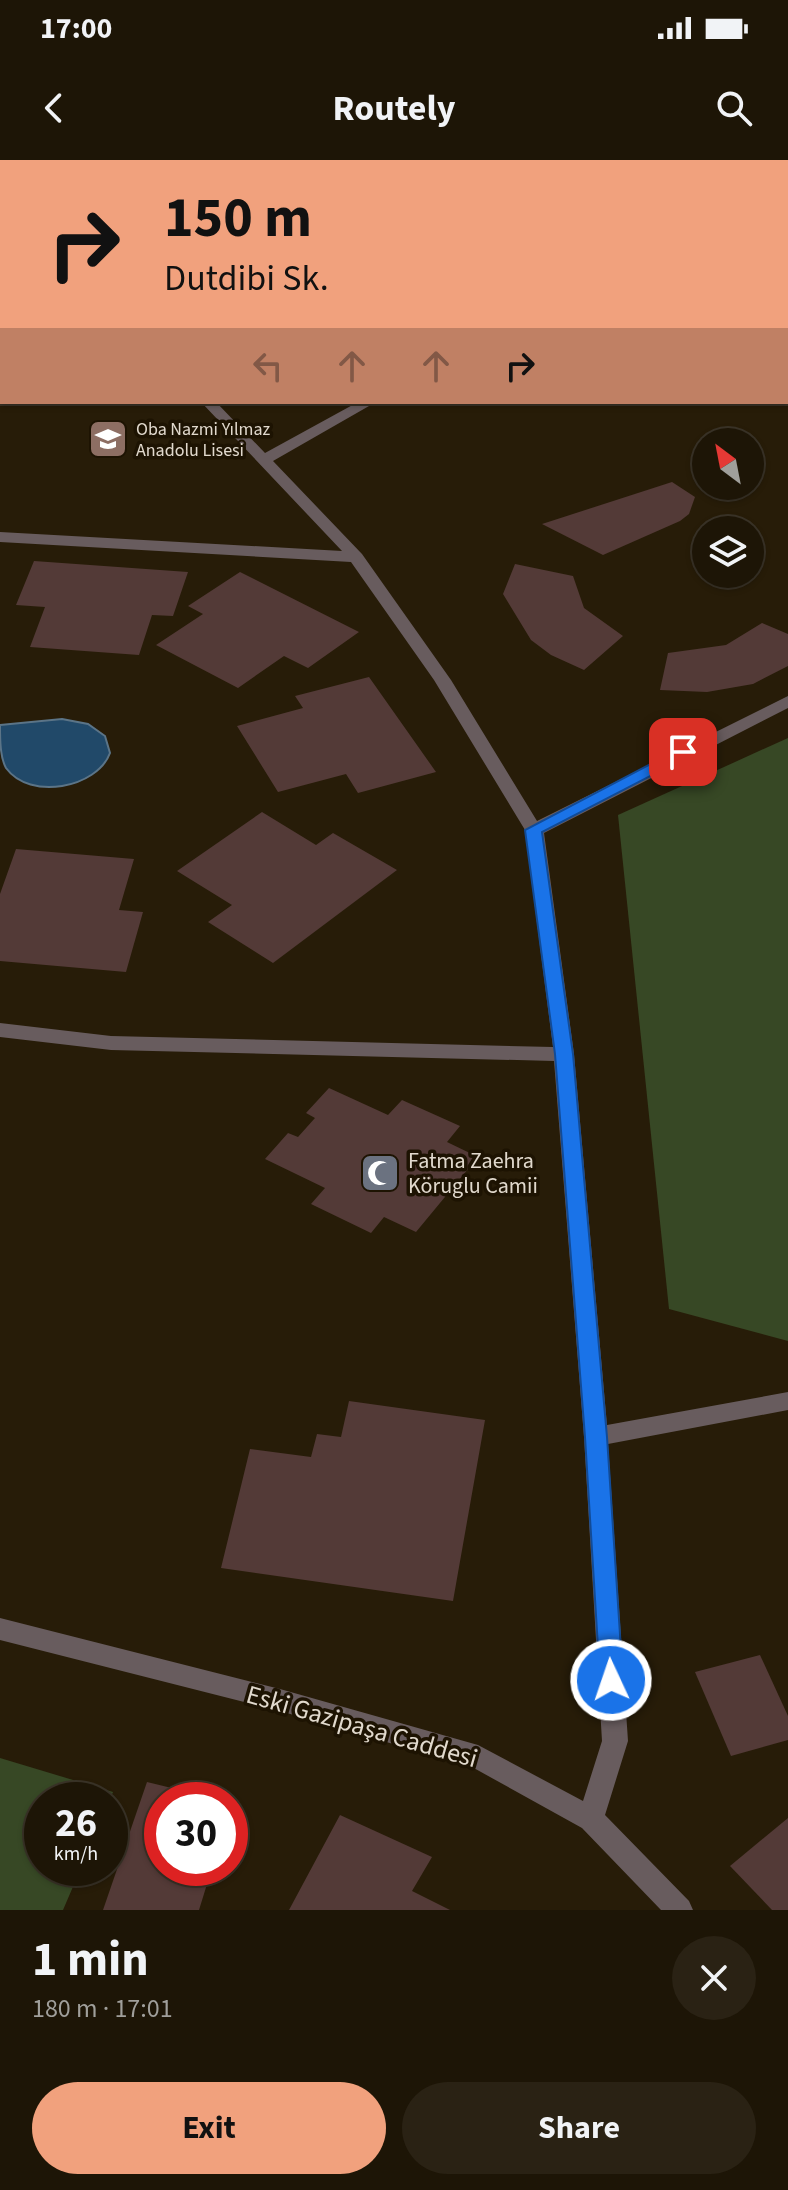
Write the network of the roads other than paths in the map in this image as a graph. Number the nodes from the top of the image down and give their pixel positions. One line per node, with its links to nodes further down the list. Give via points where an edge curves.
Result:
1 (210, 404): 3 (street)
2 (365, 404): 3 (street)
3 (265, 459): 5 (street)
4 (0, 537): 5 (street)
5 (356, 557): 7 (street, via 442,680)
6 (788, 701): 7 (street)
7 (534, 830): 9 (street)
8 (0, 1030): 9 (street, via 111,1043)
9 (564, 1054): 11 (street)
10 (788, 1401): 11 (street)
11 (596, 1437): 13 (street, via 615,1741)
12 (0, 1629): 13 (street, Eski Gazipaşa Caddesi, via 478,1757)
13 (591, 1819): 14 (street, Eski Gazipaşa Caddesi)
14 (679, 1910)

